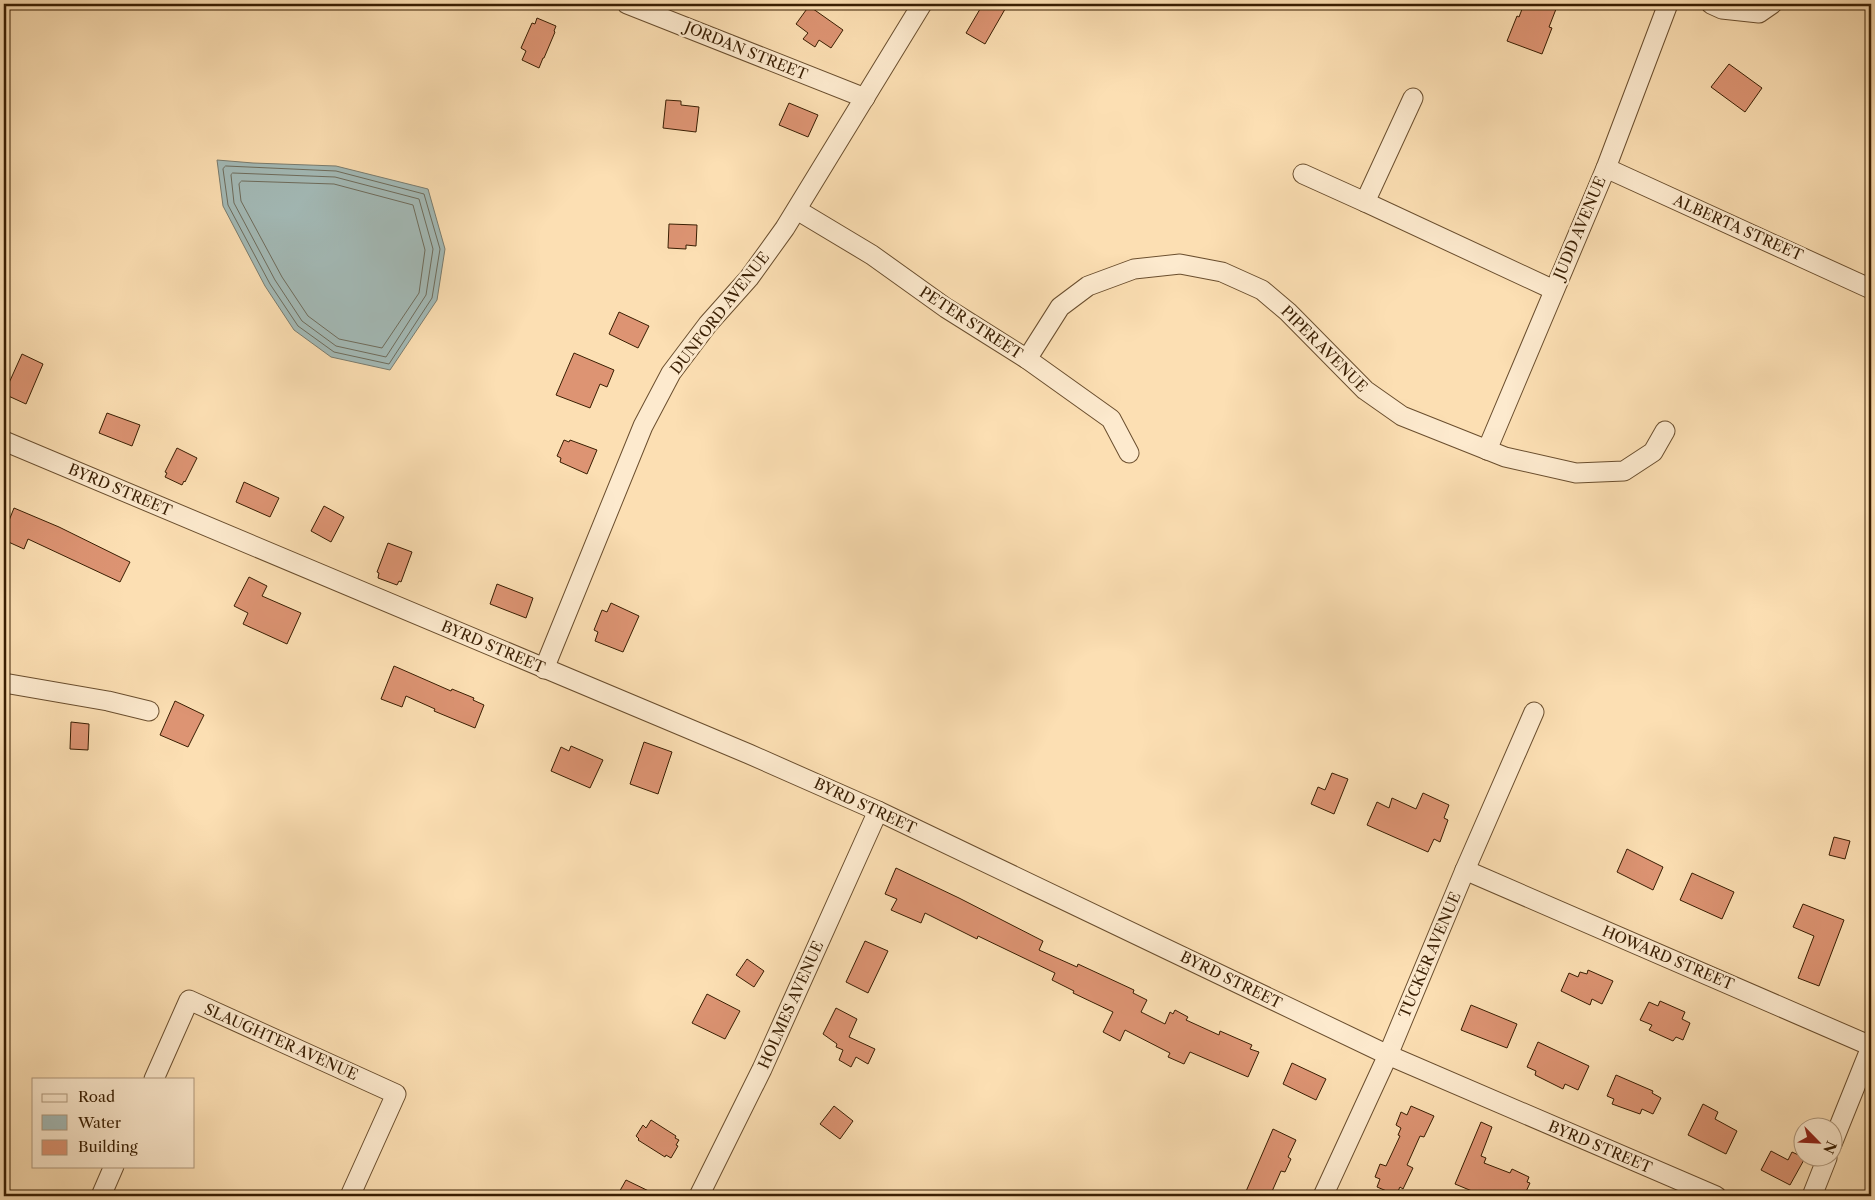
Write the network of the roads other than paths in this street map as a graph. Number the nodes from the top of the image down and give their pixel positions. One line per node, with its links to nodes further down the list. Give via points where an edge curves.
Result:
1 (627, 4): 6 (street, JORDAN STREET)
2 (922, 4): 6 (street, DUNFORD AVENUE)
3 (1668, 4): 8 (street, JUDD AVENUE)
4 (1711, 4): 5 (street, via 1722,9 1759,13)
5 (1772, 4)
6 (865, 98): 11 (street, DUNFORD AVENUE)
7 (1413, 98): 10 (street)
8 (1606, 168): 12 (street, ALBERTA STREET); 13 (street, JUDD AVENUE)
9 (1303, 174): 10 (street)
10 (1365, 202): 13 (street)
11 (797, 210): 14 (street, PETER STREET, via 872,255 946,308); 19 (street, DUNFORD AVENUE, via 749,278 671,372 643,426)
12 (1871, 288)
13 (1554, 290): 17 (street, JUDD AVENUE)
14 (1027, 359): 17 (street, PIPER AVENUE, via 1060,307 1088,286 1134,269 1180,264 1222,272 1262,290 1365,390 1402,416); 18 (street, PETER STREET, via 1111,419)
15 (1665, 431): 17 (street, PIPER AVENUE, via 1653,452 1624,471 1576,473)
16 (4, 441): 19 (street, BYRD STREET)
17 (1487, 450)
18 (1128, 453)
19 (544, 669): 23 (street, BYRD STREET)
20 (4, 683): 21 (street)
21 (149, 711)
22 (1534, 712): 24 (street, TUCKER AVENUE)
23 (878, 811): 26 (street, BYRD STREET); 33 (street, HOLMES AVENUE, via 766,1060)
24 (1465, 870): 25 (street, HOWARD STREET); 26 (street, TUCKER AVENUE)
25 (1871, 1046): 28 (street)
26 (1388, 1055): 34 (street, TUCKER AVENUE); 35 (street, BYRD STREET)
27 (154, 1078): 32 (street, SLAUGHTER AVENUE, via 189,1000 396,1094)
28 (1842, 1119)
29 (113, 1168): 31 (street)
30 (1823, 1168): 36 (street)
31 (101, 1196)
32 (350, 1196)
33 (699, 1196)
34 (1323, 1196)
35 (1716, 1196)
36 (1812, 1196)

